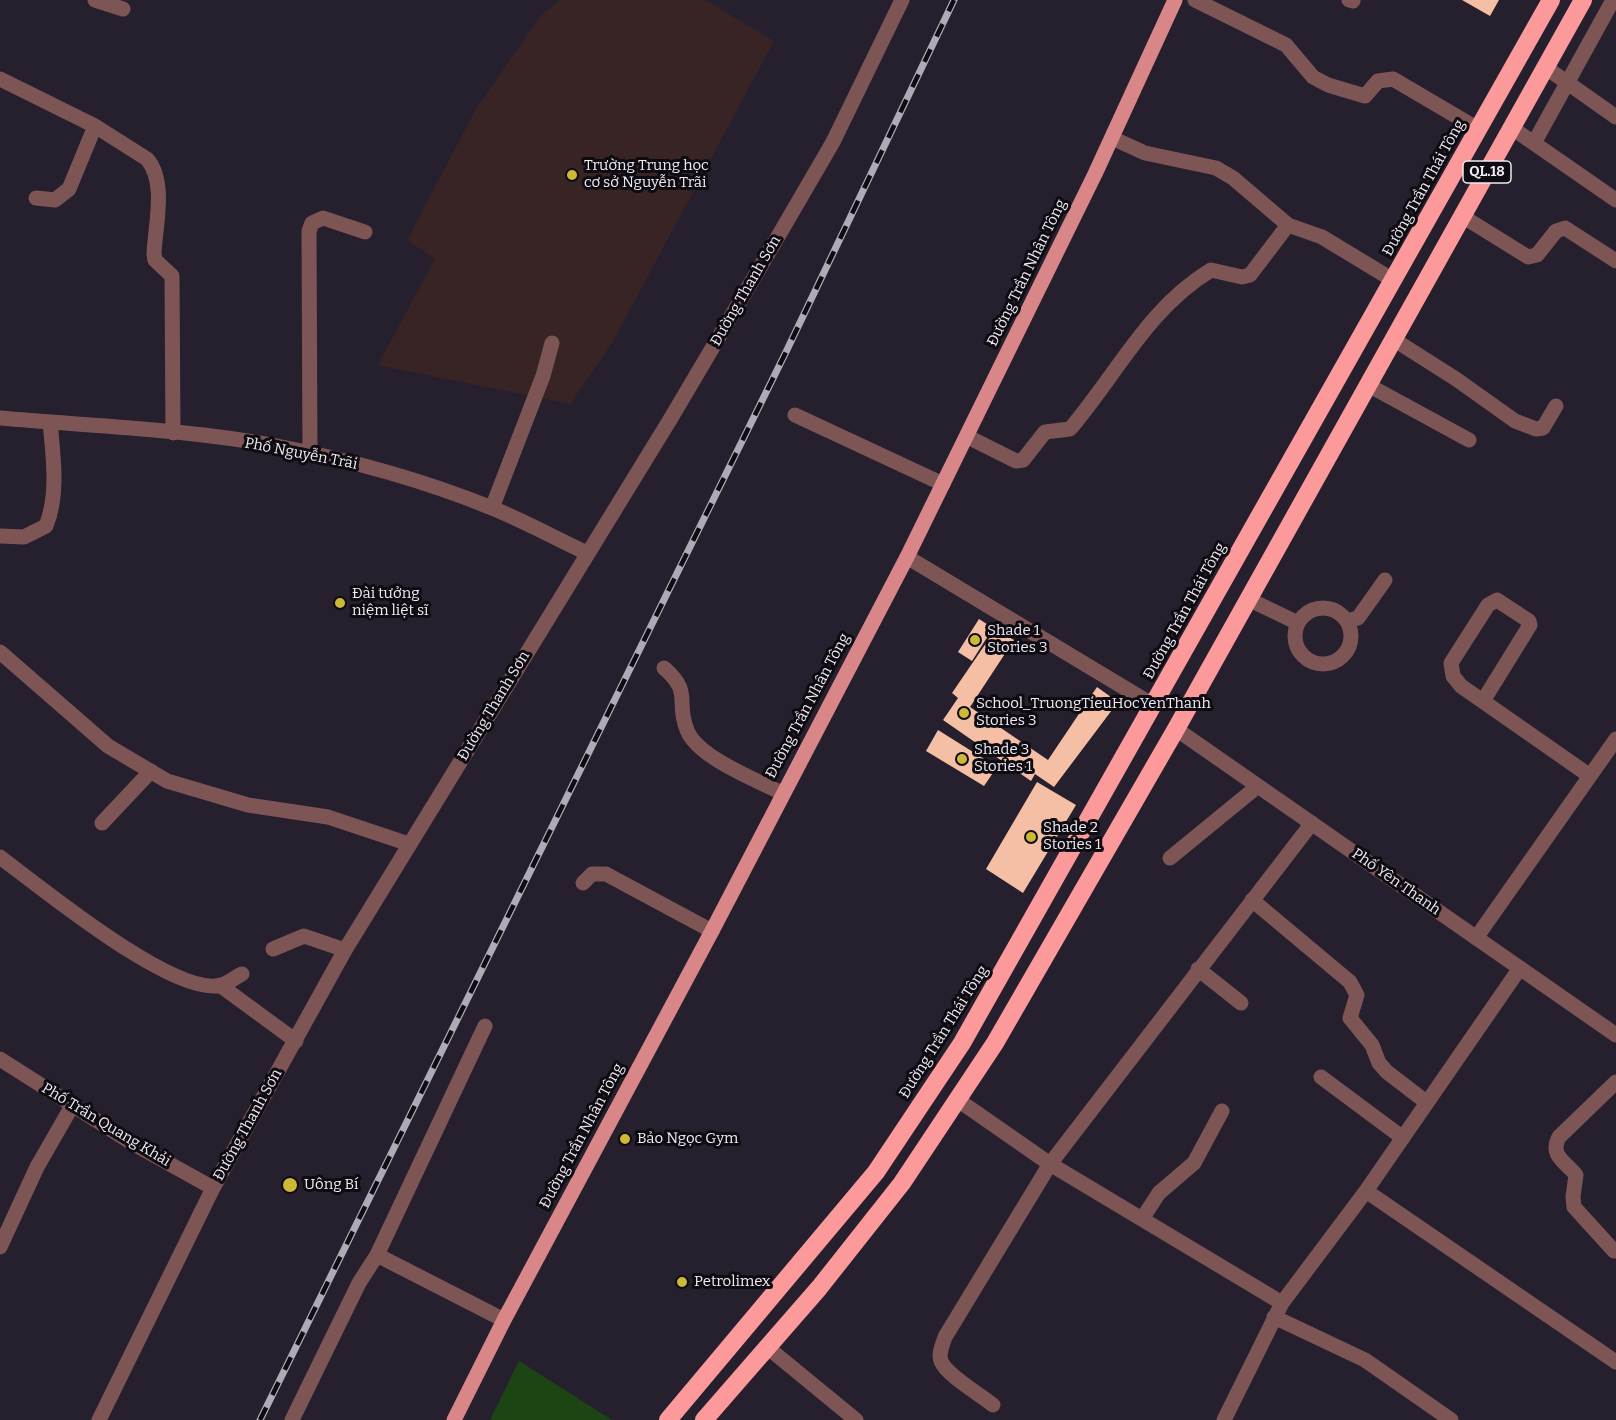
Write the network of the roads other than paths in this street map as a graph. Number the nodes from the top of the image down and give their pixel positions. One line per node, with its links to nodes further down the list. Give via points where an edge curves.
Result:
1 (95, 0): 8 (street)
2 (902, 0): 40 (street, Đường Thanh Sơn, via 833,142)
3 (1175, 0): 16 (main road, Đường Trần Nhân Tông)
4 (1195, 0): 15 (street, via 1286,45 1313,77 1328,85 1365,96 1378,81 1393,79)
5 (1551, 0): 15 (highway, Đường Trần Thái Tông / QL.18)
6 (1583, 0): 9 (highway, QL.18)
7 (1613, 0): 11 (street)
8 (123, 9)
9 (1545, 68): 11 (street); 14 (highway, QL.18)
10 (0, 79): 13 (street)
11 (1568, 83): 12 (street); 17 (street)
12 (1616, 117)
13 (95, 126): 18 (street, via 69,189 55,200); 33 (street, via 147,159 156,177 154,254 155,260 172,276)
14 (1512, 128): 17 (street); 21 (highway, QL.18)
15 (1478, 129): 20 (highway, Đường Trần Thái Tông / QL.18)
16 (1112, 138): 22 (street, via 1145,153 1216,168); 34 (main road, Đường Trần Nhân Tông)
17 (1534, 143): 19 (street)
18 (36, 198)
19 (1616, 200)
20 (1428, 218): 21 (highway); 25 (highway, Đường Trần Thái Tông / QL.18)
21 (1458, 223): 24 (street, via 1528,257 1537,255 1556,231 1565,228); 26 (highway, QL.18)
22 (1288, 225): 25 (street, via 1322,237); 34 (street, via 1250,275 1242,277 1211,270 1168,303 1141,332 1070,429 1045,432 1023,460 1016,461)
23 (365, 232): 36 (street, via 323,218 312,223 309,231)
24 (1616, 261)
25 (1393, 280): 49 (highway, Đường Trần Thái Tông / QL.18)
26 (1393, 339): 28 (highway, QL.18); 29 (street, via 1515,421 1543,428)
27 (552, 344): 38 (street)
28 (1368, 385): 35 (street); 43 (highway, QL.18)
29 (1556, 406)
30 (795, 415): 37 (street)
31 (0, 418): 32 (street, Phố Nguyễn Trãi)
32 (50, 422): 33 (street, Phố Nguyễn Trãi); 39 (street, via 55,470 46,526 24,537)
33 (173, 433): 36 (street, Phố Nguyễn Trãi)
34 (968, 437): 37 (main road, Đường Trần Nhân Tông)
35 (1469, 440)
36 (310, 454): 38 (street, Phố Nguyễn Trãi, via 402,477)
37 (943, 484): 41 (main road, Đường Trần Nhân Tông)
38 (492, 508): 40 (street, Phố Nguyễn Trãi)
39 (0, 536)
40 (587, 553): 58 (street, Đường Thanh Sơn)
41 (907, 557): 49 (street); 55 (main road, Đường Trần Nhân Tông)
42 (1385, 580): 44 (street, via 1358,618)
43 (1248, 599): 45 (street); 50 (highway, QL.18)
44 (1347, 621): 45 (street, via 1335,610 1320,608 1305,614); 45 (street, via 1350,644 1341,657 1326,664 1311,661 1299,651 1295,635)
45 (1299, 623)
46 (0, 652): 52 (street, via 108,746)
47 (664, 668): 55 (street, via 681,687 686,729 694,743 730,767)
48 (1483, 701): 48 (street, via 1530,625 1497,600 1488,605 1451,663 1453,676 1461,686); 53 (street)
49 (1153, 705): 63 (highway, Đường Trần Thái Tông / QL.18)
50 (1176, 729): 54 (street, Phố Yên Thanh); 64 (highway, QL.18)
51 (1616, 739): 53 (street)
52 (151, 771): 56 (street); 58 (street, via 167,781 248,805 328,817)
53 (1590, 776): 66 (street)
54 (1258, 786): 57 (street, Phố Yên Thanh); 60 (street)
55 (782, 793): 65 (main road, Đường Trần Nhân Tông)
56 (102, 823)
57 (1311, 823): 62 (street); 66 (street, Phố Yên Thanh)
58 (409, 844): 68 (street, Đường Thanh Sơn)
59 (0, 857): 72 (street, via 76,917 148,963 200,985)
60 (1170, 858)
61 (583, 883): 65 (street, via 592,874 606,874)
62 (1252, 900): 70 (street); 81 (street, via 1350,982 1357,995 1350,1018 1354,1026 1372,1045 1387,1072)
63 (1035, 915): 64 (highway); 100 (highway, Đường Trần Thái Tông / QL.18, via 962,1043 876,1172)
64 (1060, 928): 80 (highway, QL.18)
65 (712, 930): 93 (main road, Đường Trần Nhân Tông)
66 (1476, 938): 69 (street, Phố Yên Thanh)
67 (273, 949): 68 (street, via 304,936)
68 (345, 950): 76 (street, Đường Thanh Sơn)
69 (1520, 968): 75 (street, Phố Yên Thanh); 81 (street)
70 (1198, 969): 73 (street); 85 (street)
71 (242, 974): 72 (street)
72 (221, 986): 76 (street)
73 (1241, 1004)
74 (484, 1026): 91 (street)
75 (1616, 1035)
76 (296, 1041): 86 (street, Đường Thanh Sơn)
77 (2, 1066): 82 (street, Phố Trần Quang Khải)
78 (1321, 1077): 84 (street)
79 (1616, 1082): 90 (street, via 1559,1137 1555,1150 1556,1156 1576,1175 1574,1207)
80 (958, 1100): 85 (street); 94 (highway, QL.18, via 902,1183)
81 (1426, 1102): 84 (street)
82 (72, 1106): 86 (street, Phố Trần Quang Khải); 89 (street, via 37,1167)
83 (1222, 1111): 88 (street, via 1194,1163 1159,1193)
84 (1403, 1138): 87 (street)
85 (1050, 1164): 88 (street); 96 (street, via 940,1350 941,1361 950,1372)
86 (213, 1188): 97 (street, Đường Thanh Sơn)
87 (1366, 1191): 92 (street); 95 (street)
88 (1142, 1219): 92 (street)
89 (0, 1247)
90 (1614, 1251)
91 (377, 1255): 93 (street); 98 (street, via 359,1283)
92 (1278, 1310): 103 (street); 104 (street, via 1365,1360)
93 (504, 1320): 99 (main road, Đường Trần Nhân Tông)
94 (767, 1347): 101 (highway, QL.18); 102 (street)
95 (1616, 1362)
96 (993, 1405)
97 (99, 1420)
98 (292, 1420)
99 (454, 1420)
100 (668, 1420)
101 (704, 1420)
102 (856, 1420)
103 (1224, 1420)
104 (1451, 1420)

